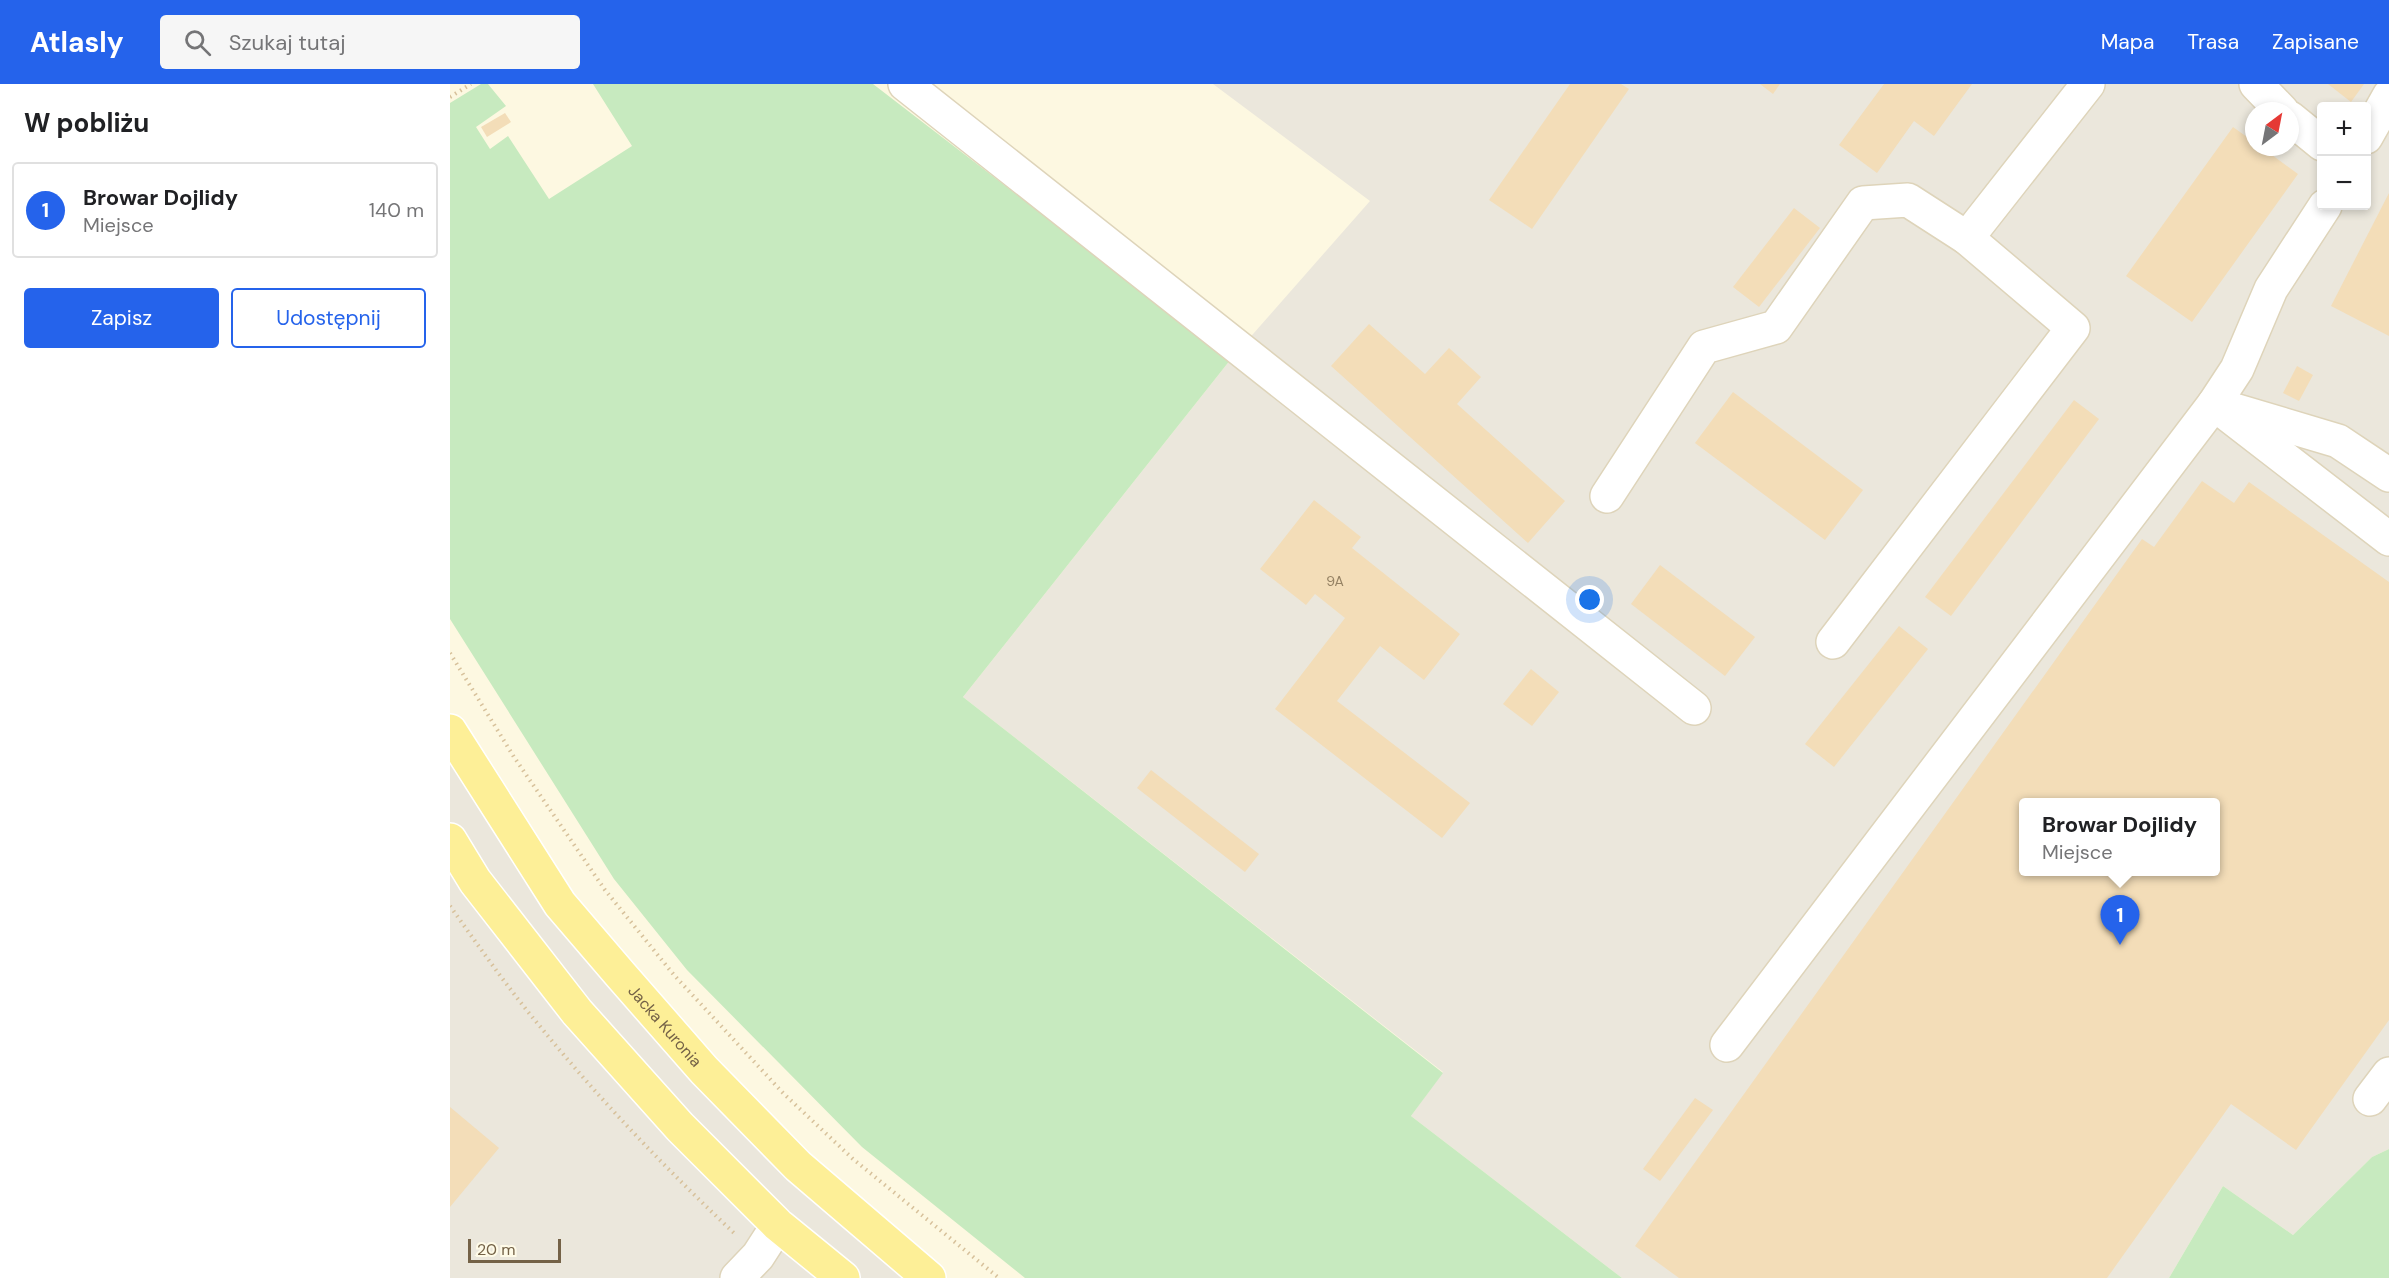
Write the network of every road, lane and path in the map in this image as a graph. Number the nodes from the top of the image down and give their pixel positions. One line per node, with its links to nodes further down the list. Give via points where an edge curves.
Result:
1 (471, 84): 6 (path)
2 (904, 84): 19 (street)
3 (2088, 84): 12 (street)
4 (2256, 84): 7 (street)
5 (2389, 96): 9 (street)
6 (450, 97)
7 (2273, 102)
8 (2299, 125): 10 (street)
9 (2371, 130)
10 (2317, 140)
11 (2322, 210): 13 (street, via 2271,289 2237,369)
12 (1967, 238): 15 (street, via 1908,200 1863,203 1776,327 1704,347); 17 (street, via 2073,328)
13 (2214, 404): 14 (street, via 2338,441); 16 (street); 22 (street)
14 (2389, 475)
15 (1607, 496)
16 (2389, 539)
17 (1833, 642)
18 (450, 653): 27 (path, via 514,757 605,890 674,975 783,1093 837,1144)
19 (1694, 708)
20 (450, 730): 26 (main road, Jacka Kuronia, via 560,904 620,974 704,1070 798,1166)
21 (450, 840): 23 (main road, via 475,881 577,1012 680,1127)
22 (1727, 1045)
23 (778, 1225): 24 (street, via 758,1256); 25 (main road)
24 (737, 1278)
25 (843, 1278)
26 (929, 1278)
27 (999, 1278)

